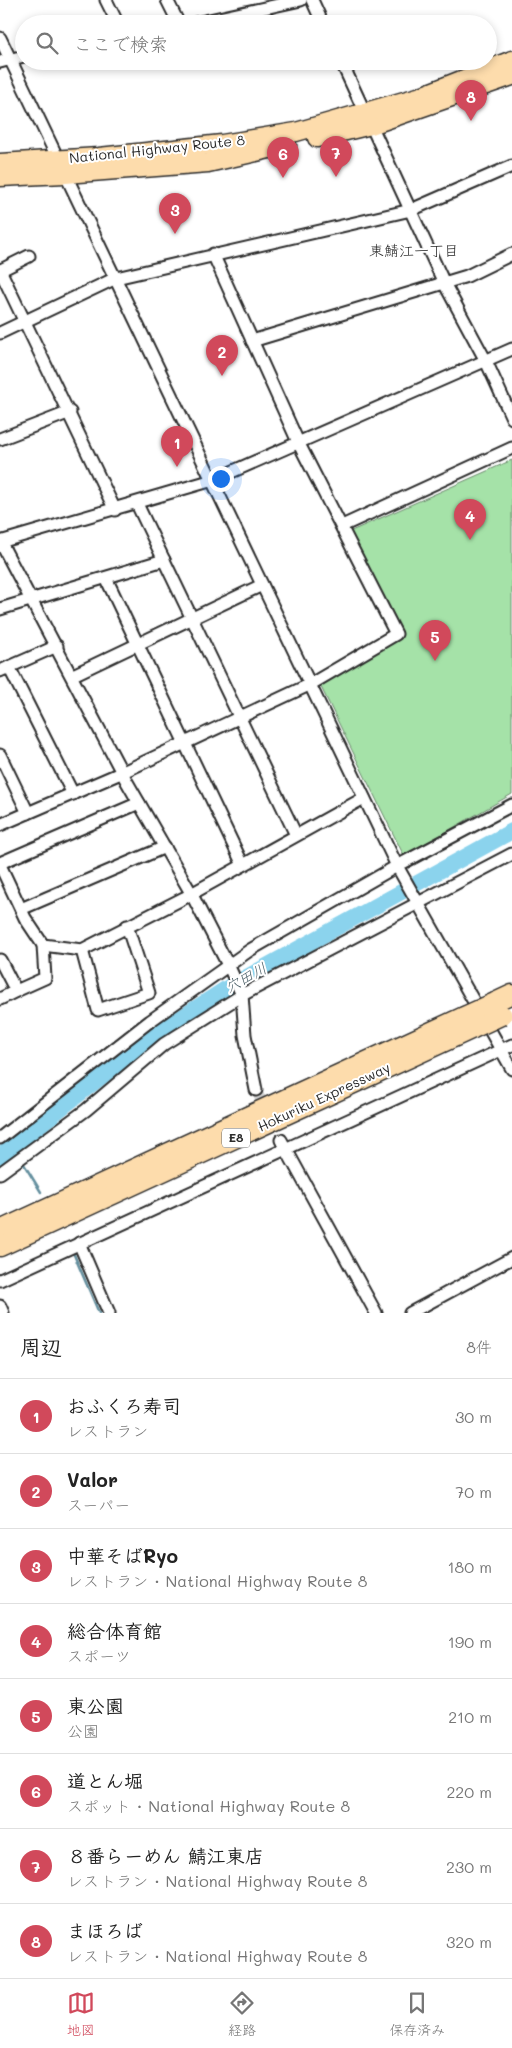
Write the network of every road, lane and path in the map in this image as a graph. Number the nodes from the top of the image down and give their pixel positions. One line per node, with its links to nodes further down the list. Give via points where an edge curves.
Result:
1 (106, 0): 6 (street)
2 (168, 0): 7 (street)
3 (301, 0): 5 (street)
4 (312, 0): 9 (street)
5 (248, 5): 8 (street)
6 (114, 15)
7 (175, 15)
8 (218, 15)
9 (319, 15)
10 (0, 38): 12 (street)
11 (512, 60): 13 (highway, National Highway Route 8)
12 (5, 61): 20 (street)
13 (497, 66)
14 (345, 70): 17 (street)
15 (487, 70): 17 (highway, National Highway Route 8)
16 (512, 76): 17 (highway, National Highway Route 8)
17 (368, 119): 20 (highway, National Highway Route 8, via 208,163); 22 (street)
18 (0, 163): 20 (highway, National Highway Route 8)
19 (512, 166): 22 (street)
20 (61, 167): 21 (highway, National Highway Route 8); 27 (street)
21 (0, 177)
22 (411, 210): 23 (street); 28 (street)
23 (213, 254): 27 (street); 31 (street)
24 (512, 254): 28 (street, via 467,276)
25 (28, 256): 26 (street)
26 (0, 270): 29 (street)
27 (116, 278): 29 (street); 39 (street)
28 (444, 283): 31 (street); 33 (street)
29 (25, 320): 30 (street); 34 (street)
30 (0, 333)
31 (252, 341): 37 (street)
32 (512, 349): 33 (street)
33 (486, 361): 35 (street); 37 (street)
34 (70, 412): 36 (street); 41 (street)
35 (512, 418)
36 (0, 439)
37 (298, 442): 39 (street); 42 (street)
38 (512, 448): 42 (street)
39 (213, 480): 40 (street); 46 (street)
40 (137, 504): 41 (street); 44 (street)
41 (115, 510): 43 (street)
42 (342, 526): 54 (street, via 396,634)
43 (0, 542): 47 (street)
44 (164, 560): 45 (street); 49 (street)
45 (106, 578): 47 (street); 50 (street)
46 (262, 585): 49 (street); 54 (street)
47 (31, 598): 48 (street); 51 (street)
48 (0, 609)
49 (192, 618): 50 (street); 55 (street)
50 (138, 643): 53 (street); 56 (street)
51 (57, 646): 52 (street); 53 (street)
52 (5, 669): 59 (street)
53 (73, 675): 58 (street)
54 (311, 684): 55 (street); 60 (street)
55 (239, 718): 56 (street); 65 (street)
56 (185, 744): 58 (street); 69 (street)
57 (0, 755): 63 (street)
58 (123, 772): 59 (street); 61 (street)
59 (73, 794): 63 (street)
60 (364, 798): 65 (street); 70 (street)
61 (139, 803): 66 (street); 68 (street)
62 (512, 805): 70 (street)
63 (28, 813): 64 (street)
64 (0, 825)
65 (296, 835): 69 (street)
66 (165, 847): 71 (street); 73 (street)
67 (512, 854): 72 (street)
68 (0, 864): 73 (street)
69 (242, 865): 71 (street)
70 (397, 866): 72 (street); 78 (street, via 250,950)
71 (191, 893): 74 (street); 78 (street)
72 (418, 903): 80 (street); 85 (street)
73 (21, 909): 75 (street)
74 (127, 926): 76 (street); 76 (street, via 149,992 95,1011)
75 (43, 945): 76 (street); 79 (street, via 45,978)
76 (82, 950)
77 (0, 960): 79 (street)
78 (229, 968): 80 (street); 88 (street, via 150,1021)
79 (16, 991): 82 (street)
80 (241, 994): 87 (street); 90 (street, via 164,1044 86,1110)
81 (512, 994): 83 (highway, Hokuriku Expressway / E8)
82 (0, 999)
83 (503, 1009): 84 (highway, Hokuriku Expressway / E8, bridge)
84 (469, 1022): 91 (highway, Hokuriku Expressway / E8); 93 (highway, Hokuriku Expressway / E8)
85 (507, 1047): 86 (street); 89 (street)
86 (512, 1069)
87 (256, 1090)
88 (0, 1138)
89 (283, 1144): 92 (street); 99 (street)
90 (0, 1174)
91 (0, 1230)
92 (79, 1243): 95 (street); 98 (street)
93 (0, 1247)
94 (512, 1258): 100 (street)
95 (0, 1280)
96 (0, 1306): 97 (street)
97 (3, 1313)
98 (109, 1313)
99 (376, 1313)
100 (410, 1313)

